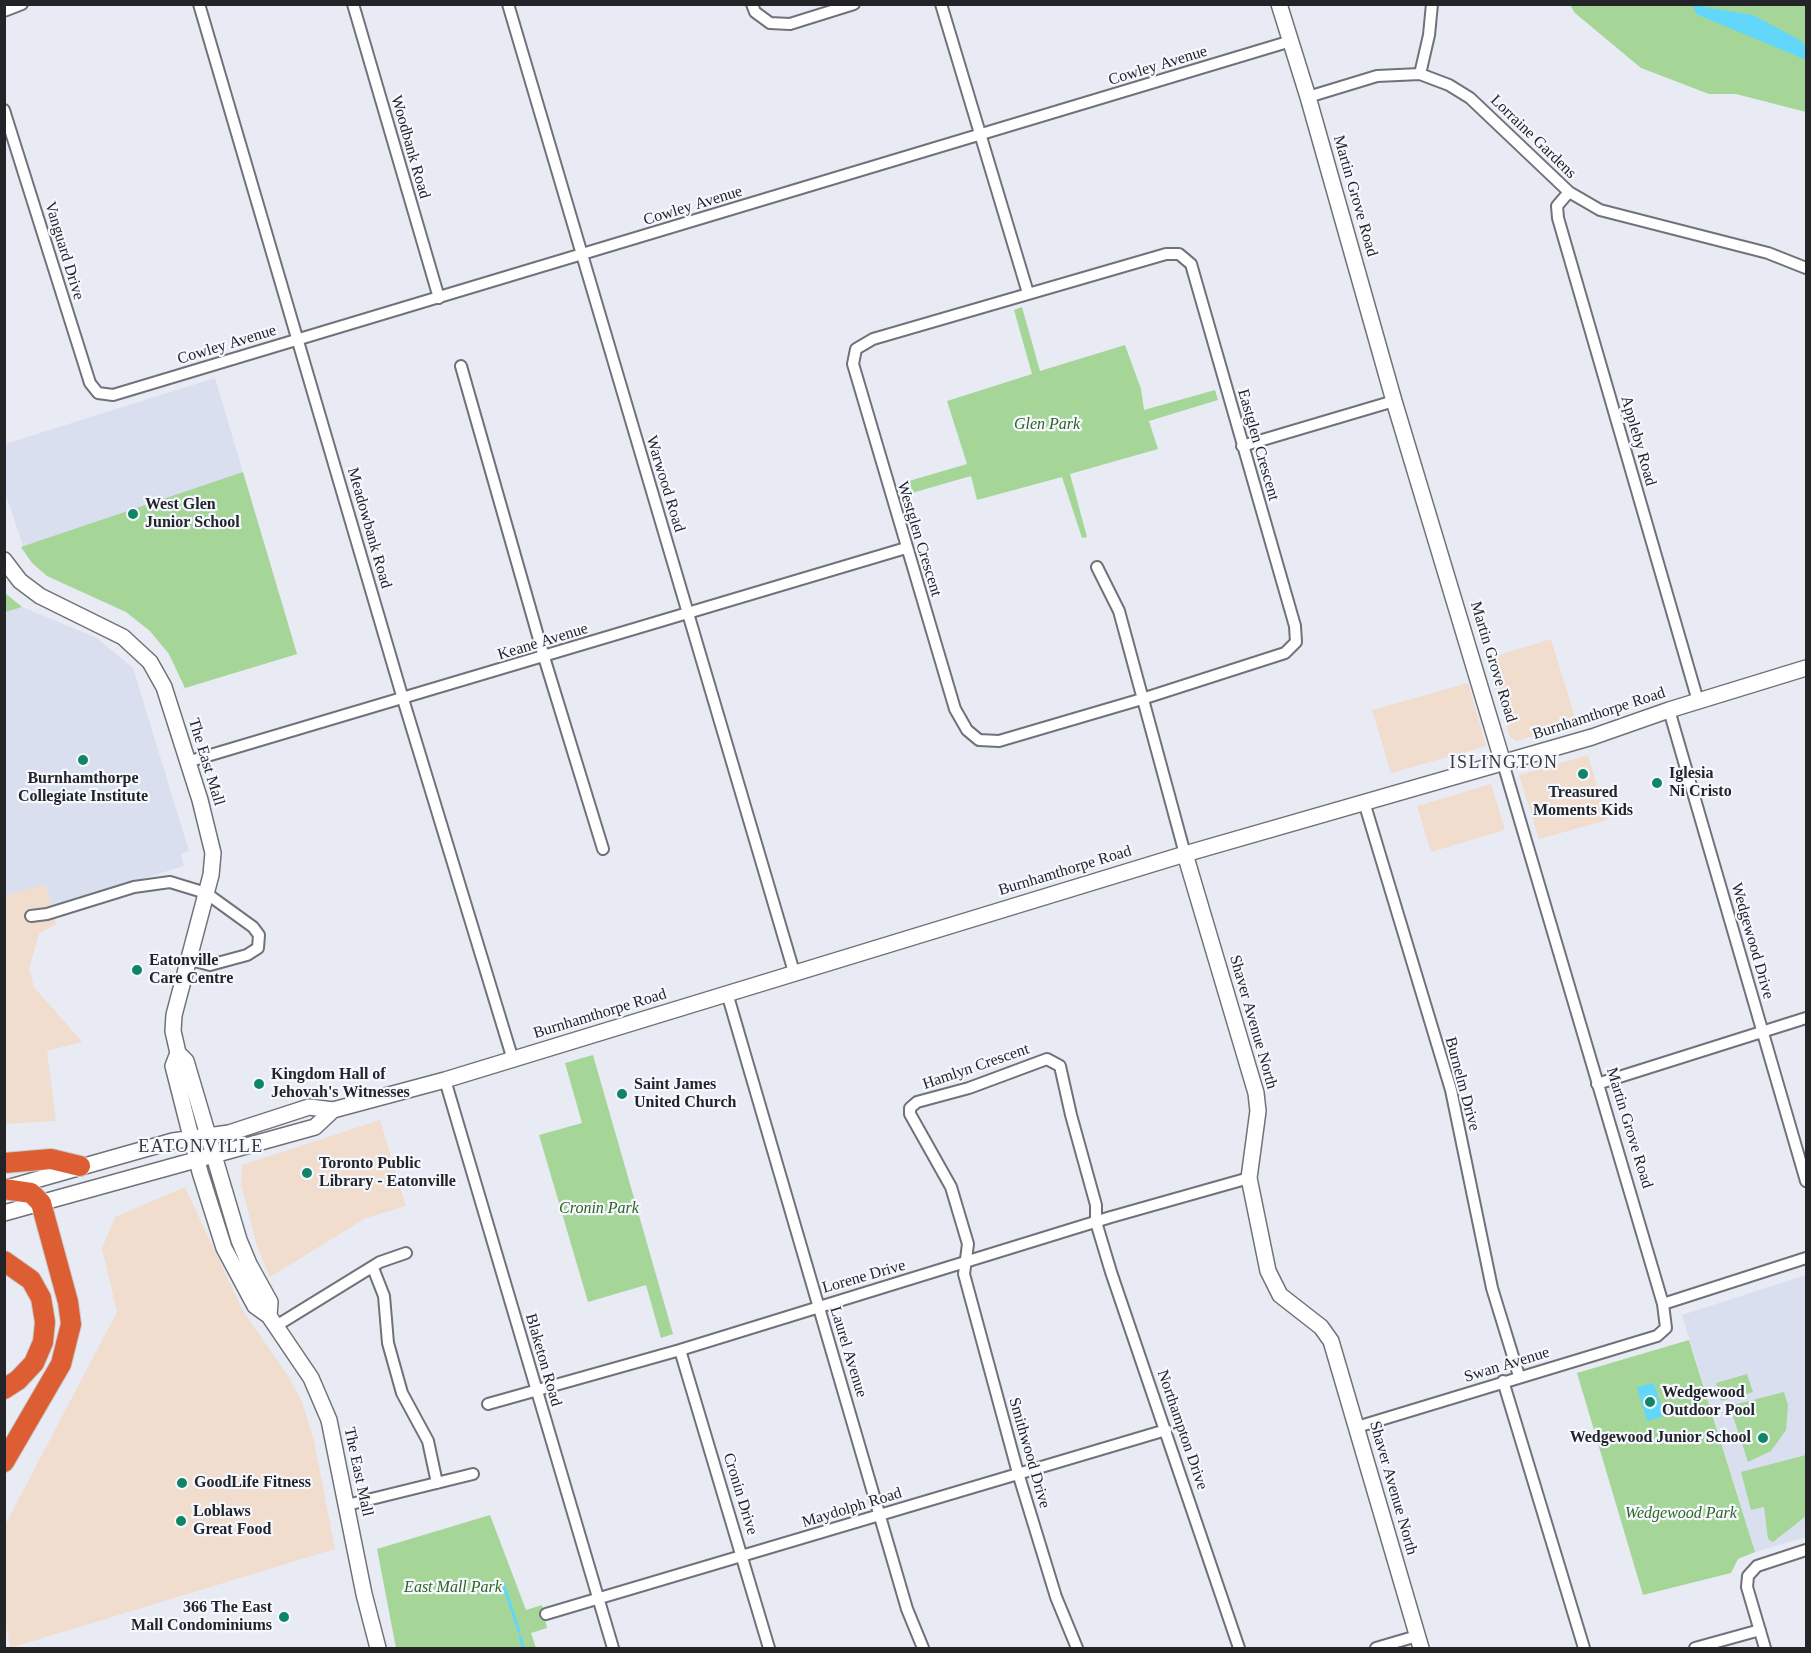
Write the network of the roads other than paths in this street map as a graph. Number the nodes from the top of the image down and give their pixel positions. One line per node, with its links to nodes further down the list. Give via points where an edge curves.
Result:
1 (22, 4): 10 (street)
2 (199, 4): 21 (street, Meadowbank Road)
3 (353, 4): 20 (street, Woodbank Road)
4 (507, 4): 17 (street, Warwood Road)
5 (752, 4): 6 (street, via 754,12 770,23 790,24)
6 (854, 4)
7 (941, 4): 15 (street)
8 (1279, 4): 11 (main road, Martin Grove Road)
9 (1432, 4): 12 (street)
10 (4, 11)
11 (1291, 42): 13 (main road, Martin Grove Road); 15 (street, Cowley Avenue)
12 (1420, 74): 13 (street, Lorraine Gardens, via 1377,76); 16 (street, Lorraine Gardens, via 1470,98)
13 (1308, 97): 24 (main road, Martin Grove Road)
14 (4, 110): 23 (street, Vanguard Drive, via 90,383)
15 (979, 136): 17 (street, Cowley Avenue); 19 (street)
16 (1569, 192): 18 (street, Lorraine Gardens, via 1600,210 1768,253); 34 (street, Appleby Road, via 1557,206 1558,218)
17 (581, 255): 20 (street, Cowley Avenue); 29 (street, Warwood Road)
18 (1806, 268)
19 (1028, 293): 25 (street, Eastglen Crescent, via 1166,254 1179,254 1191,264); 26 (street, Westglen Crescent, via 873,339 856,349 853,364)
20 (439, 298): 21 (street, Cowley Avenue)
21 (297, 339): 23 (street, Cowley Avenue, via 113,395); 32 (street, Meadowbank Road)
22 (461, 366): 30 (street)
23 (103, 394)
24 (1394, 401): 25 (street); 37 (main road, Martin Grove Road)
25 (1242, 446): 33 (street, Eastglen Crescent, via 1295,626 1296,642 1285,652)
26 (906, 548): 29 (street, Keane Avenue); 33 (street, Westglen Crescent, via 955,710 967,730 979,740 999,741)
27 (4, 560): 36 (main road, The East Mall, via 20,581 40,596 116,632 150,662 164,687)
28 (1097, 567): 33 (street, Shaver Avenue North, via 1119,611)
29 (687, 614): 30 (street, Keane Avenue); 44 (street, Warwood Road)
30 (544, 657): 32 (street, Keane Avenue); 39 (street)
31 (1806, 669): 34 (main road, Burnhamthorpe Road)
32 (403, 699): 36 (street, Keane Avenue); 49 (street, Meadowbank Road)
33 (1142, 699): 40 (street, Shaver Avenue North)
34 (1698, 701): 35 (main road, Burnhamthorpe Road)
35 (1669, 710): 37 (main road, Burnhamthorpe Road); 47 (street, Wedgewood Drive)
36 (187, 762): 41 (main road, The East Mall, via 213,853)
37 (1503, 763): 38 (main road, Burnhamthorpe Road); 51 (street, Martin Grove Road)
38 (1364, 802): 40 (main road, Burnhamthorpe Road); 75 (street, Burnelm Drive, via 1451,1090 1492,1288)
39 (603, 849)
40 (1185, 854): 44 (main road, Burnhamthorpe Road); 59 (main road, Shaver Avenue North, via 1256,1092 1258,1111)
41 (206, 893): 42 (street, via 170,882 154,883); 43 (main road, The East Mall); 43 (street, via 253,927 260,943 252,953 214,964)
42 (31, 916)
43 (187, 959): 48 (main road, The East Mall, via 173,1020)
44 (794, 972): 45 (main road, Burnhamthorpe Road)
45 (727, 993): 49 (main road, Burnhamthorpe Road); 71 (street, Laurel Avenue)
46 (1806, 1018): 47 (street)
47 (1763, 1031): 51 (street); 60 (street, Wedgewood Drive)
48 (177, 1053): 53 (main road, The East Mall, via 186,1061); 54 (main road, The East Mall, via 173,1066)
49 (513, 1060): 50 (main road, Burnhamthorpe Road)
50 (445, 1080): 52 (main road, Burnhamthorpe Road); 78 (street, Blaketon Road)
51 (1597, 1084): 70 (street, Martin Grove Road)
52 (333, 1110): 53 (main road, Burnhamthorpe Road, via 309,1107); 55 (main road, Burnhamthorpe Road, via 315,1127)
53 (208, 1135): 54 (main road, Burnhamthorpe Road); 55 (main road, The East Mall)
54 (193, 1138): 56 (main road, The East Mall); 58 (main road, Burnhamthorpe Road)
55 (215, 1155): 56 (main road, Burnhamthorpe Road); 72 (main road, The East Mall, via 239,1240 270,1302)
56 (197, 1159): 62 (main road, Burnhamthorpe Road); 72 (main road, The East Mall, via 224,1248 255,1306)
57 (4, 1163): 58 (highway, via 51,1159)
58 (80, 1166): 61 (main road, Burnhamthorpe Road)
59 (1249, 1178): 64 (street, Lorene Drive); 80 (main road, Shaver Avenue North, via 1268,1271 1280,1295 1321,1327 1331,1341)
60 (1806, 1181)
61 (4, 1189): 62 (highway, via 31,1193)
62 (42, 1203): 63 (main road, Burnhamthorpe Road); 82 (highway, via 70,1310 69,1336 55,1377)
63 (4, 1213)
64 (1096, 1222): 68 (street, Lorene Drive); 68 (street, Hamlyn Crescent, via 1096,1205 1060,1066 1047,1059 1033,1063 981,1084 917,1102 910,1108 911,1117 951,1187 968,1244); 81 (street, Northampton Drive)
65 (406, 1253): 69 (street)
66 (1806, 1258): 70 (street)
67 (4, 1261): 77 (highway, via 31,1280 41,1298 45,1322 43,1342 34,1363)
68 (965, 1263): 71 (street, Lorene Drive); 83 (street, Smithwood Drive, via 968,1288)
69 (373, 1268): 72 (street); 85 (street, via 384,1296 388,1343 402,1393 428,1441)
70 (1663, 1304): 73 (street, Martin Grove Road)
71 (818, 1306): 74 (street, Lorene Drive); 87 (street, Laurel Avenue)
72 (272, 1321): 86 (main road, The East Mall, via 311,1378 326,1411)
73 (1665, 1330): 75 (street, Swan Avenue, via 1657,1336)
74 (680, 1350): 78 (street, Lorene Drive); 89 (street, Cronin Drive)
75 (1519, 1376): 76 (street, Swan Avenue)
76 (1503, 1381): 80 (street, Swan Avenue); 101 (street)
77 (4, 1389)
78 (537, 1392): 79 (street, Lorene Drive); 90 (street, Blaketon Road)
79 (488, 1404)
80 (1357, 1428): 93 (main road, Shaver Avenue North)
81 (1166, 1430): 83 (street, Maydolph Road); 99 (street, Northampton Drive)
82 (4, 1462)
83 (1017, 1473): 87 (street, Maydolph Road); 98 (street, Smithwood Drive, via 1056,1597)
84 (472, 1474): 85 (street)
85 (437, 1483): 86 (street)
86 (347, 1505): 94 (main road, The East Mall)
87 (881, 1515): 89 (street, Maydolph Road); 97 (street, Laurel Avenue)
88 (1806, 1550): 92 (street, via 1756,1566 1748,1579)
89 (744, 1556): 90 (street, Maydolph Road); 96 (street, Cronin Drive)
90 (598, 1599): 91 (street, Maydolph Road); 95 (street, Blaketon Road)
91 (546, 1614)
92 (1760, 1630): 102 (street); 103 (street)
93 (1419, 1642): 100 (street)
94 (378, 1648)
95 (613, 1648)
96 (769, 1648)
97 (922, 1648)
98 (1077, 1648)
99 (1239, 1648)
100 (1376, 1648)
101 (1584, 1648)
102 (1695, 1648)
103 (1765, 1648)

